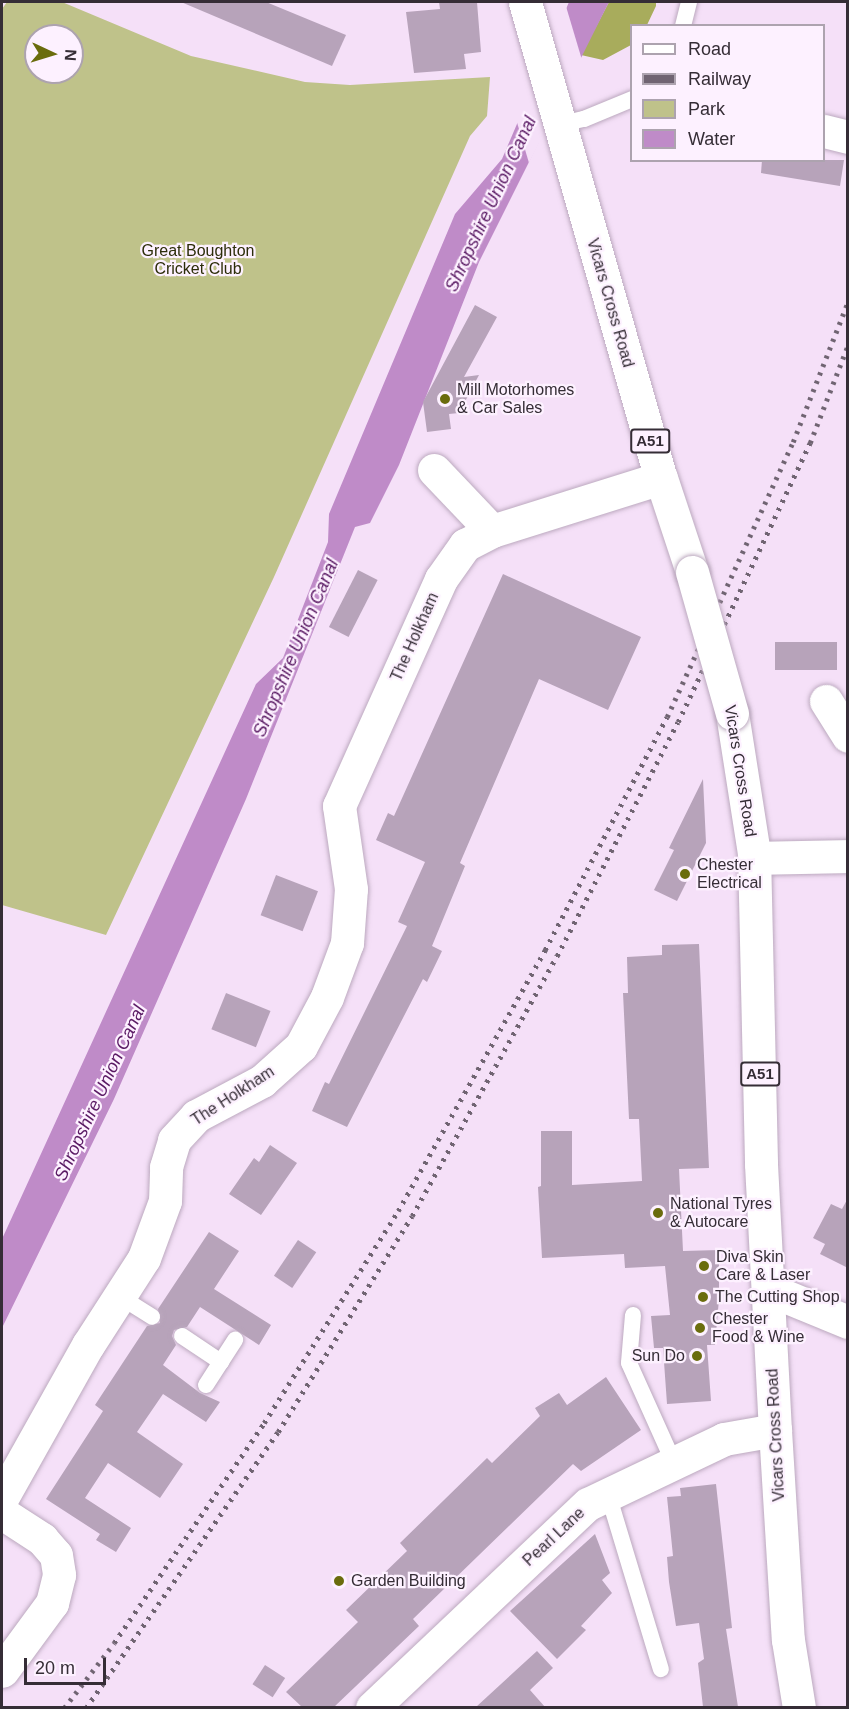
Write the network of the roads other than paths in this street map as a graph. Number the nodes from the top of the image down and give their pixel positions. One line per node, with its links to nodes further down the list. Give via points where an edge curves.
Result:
1 (525, 2): 5 (main road, A51)
2 (689, 2): 3 (lane)
3 (684, 24)
4 (630, 100): 5 (lane, via 584,119)
5 (555, 117): 9 (main road, Vicars Cross Road / A51)
6 (825, 131): 7 (main road)
7 (848, 137)
8 (434, 470): 10 (main road)
9 (661, 478): 10 (main road, The Holkham); 14 (main road, Vicars Cross Road / A51, bridge, via 732,713)
10 (492, 531): 16 (main road, The Holkham, via 465,545 441,579 339,806 351,890 347,943 327,997 301,1046 262,1081 196,1116 174,1140 166,1167 165,1201 144,1258)
11 (826, 701): 12 (main road)
12 (848, 736)
13 (848, 856): 14 (main road)
14 (754, 858): 15 (main road, Vicars Cross Road / A51, via 761,1164)
15 (770, 1290): 19 (main road); 24 (main road, Vicars Cross Road / A51)
16 (119, 1296): 18 (lane); 27 (main road, The Holkham)
17 (633, 1315): 25 (lane, via 629,1363)
18 (152, 1317)
19 (848, 1323)
20 (182, 1336): 22 (lane)
21 (235, 1340): 22 (lane)
22 (221, 1362): 23 (lane)
23 (206, 1385)
24 (775, 1430): 25 (main road, Pearl Lane, via 724,1439); 32 (main road, Vicars Cross Road / A51, via 788,1640)
25 (673, 1461): 26 (main road, Pearl Lane)
26 (608, 1494): 29 (lane); 31 (main road, Pearl Lane, via 588,1504)
27 (2, 1498)
28 (2, 1513): 30 (main road, via 42,1539 56,1555 59,1575 52,1603)
29 (661, 1669)
30 (2, 1671)
31 (372, 1707)
32 (799, 1707)

